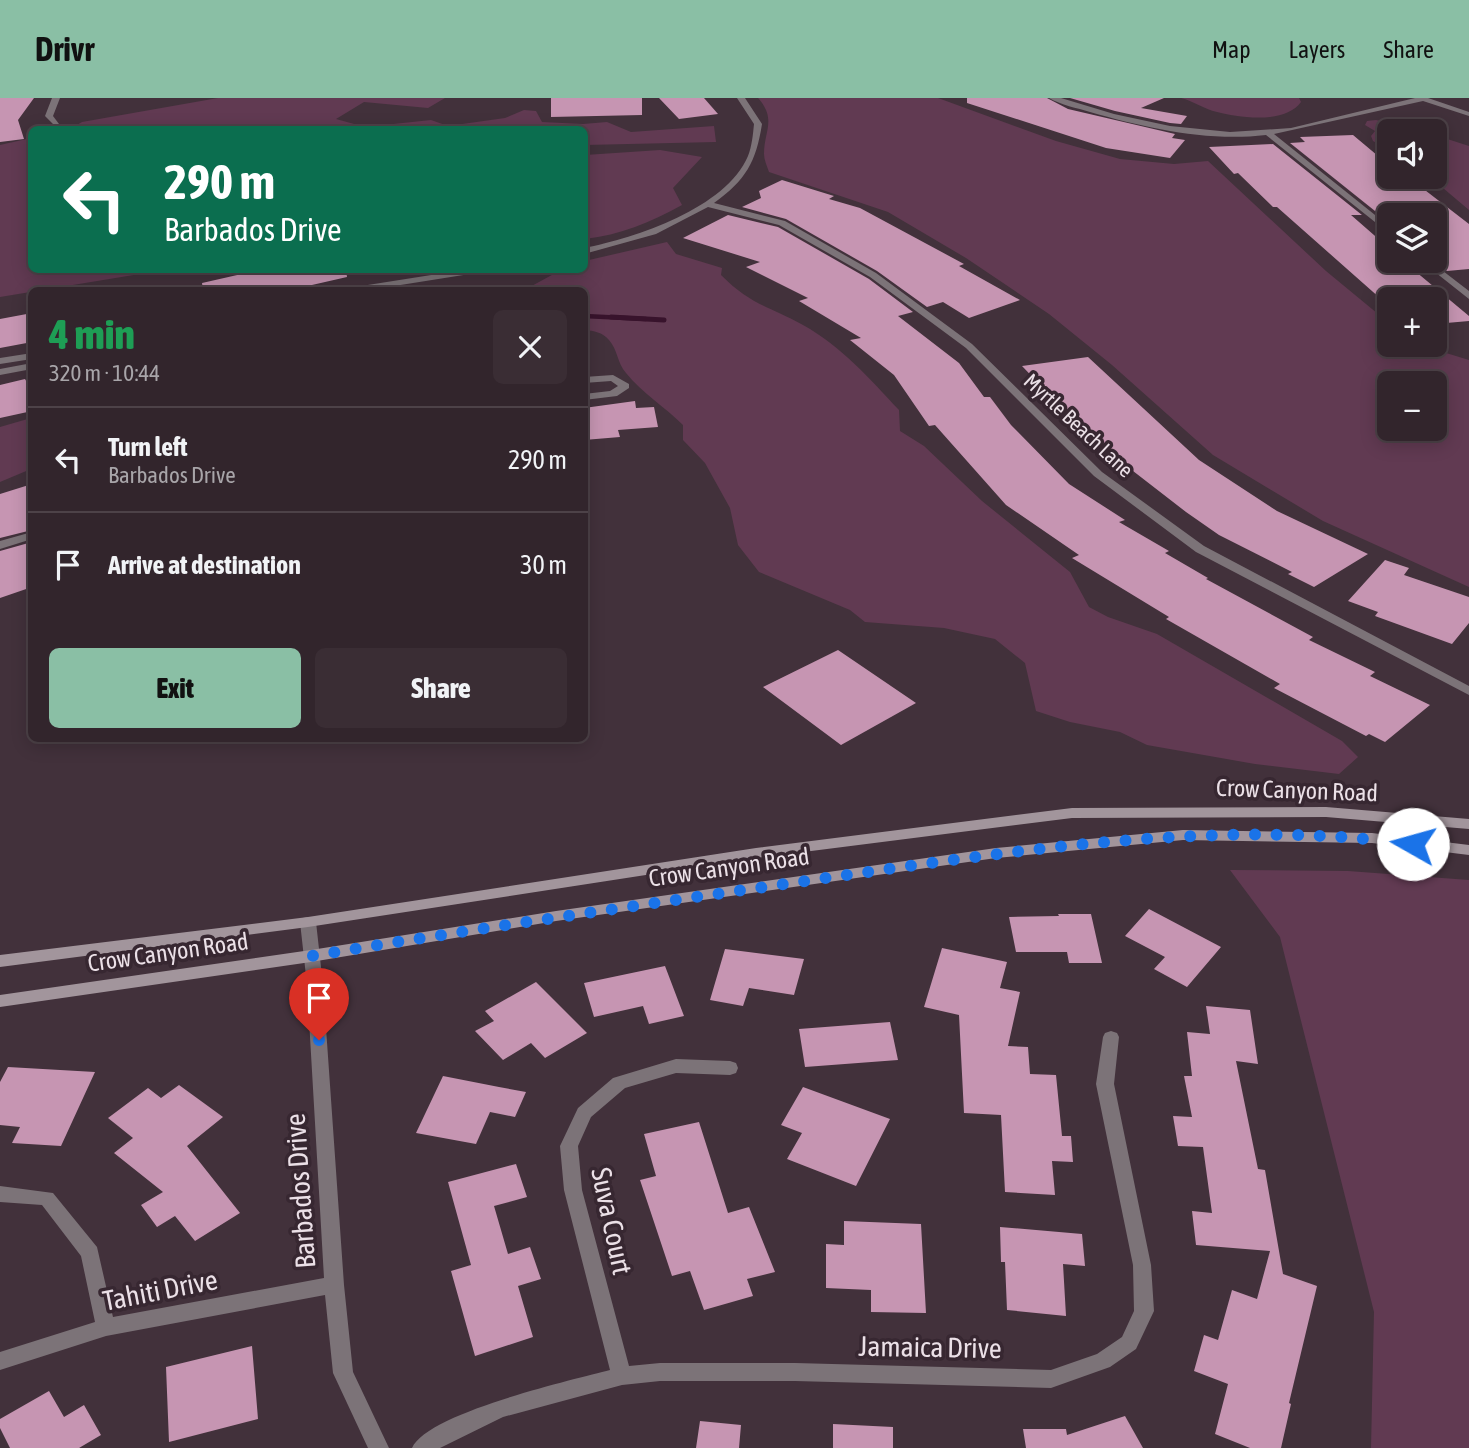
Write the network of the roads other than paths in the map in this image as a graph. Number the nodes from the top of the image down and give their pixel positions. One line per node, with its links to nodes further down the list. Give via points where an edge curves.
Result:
1 (56, 98): 6 (street, via 49,116)
2 (741, 98): 8 (street, via 758,124 751,159 733,183)
3 (1053, 98): 7 (street, via 1149,126 1197,133)
4 (1421, 98): 5 (street); 7 (street)
5 (1469, 114)
6 (55, 124)
7 (1268, 133): 9 (street)
8 (708, 204): 10 (street, via 668,225); 23 (street, Myrtle Beach Lane, via 782,223 873,275 969,346 1098,474 1200,550)
9 (1377, 221)
10 (588, 250)
11 (458, 273): 13 (street)
12 (1440, 273): 14 (street)
13 (373, 287)
14 (1469, 296)
15 (28, 357): 16 (street)
16 (0, 361)
17 (28, 367): 18 (street)
18 (0, 372)
19 (588, 380): 20 (street, via 613,378 625,386 613,394)
20 (588, 397)
21 (28, 536): 22 (street)
22 (0, 545)
23 (1469, 691)
24 (1469, 824): 26 (main road, Crow Canyon Road, via 1326,812 1072,813 756,853)
25 (1469, 850): 27 (main road, Crow Canyon Road, via 1372,838 1183,835 996,853)
26 (308, 922): 27 (street, Barbados Drive); 28 (main road, Crow Canyon Road)
27 (311, 956): 29 (main road, Crow Canyon Road); 33 (street, Barbados Drive)
28 (0, 961)
29 (0, 1001)
30 (1111, 1037): 36 (street, Jamaica Drive, via 1105,1084 1143,1277 1144,1311 1129,1343 1102,1361 1051,1378 795,1372)
31 (730, 1068): 36 (street, Suva Court, via 676,1066 618,1083 584,1114 569,1146 573,1190)
32 (0, 1194): 34 (street, via 47,1198 90,1253)
33 (334, 1285): 34 (street, Tahiti Drive); 37 (street, Barbados Drive, via 343,1373)
34 (106, 1328): 35 (street, Tahiti Drive)
35 (0, 1361)
36 (622, 1376): 38 (street, Jamaica Drive, via 500,1408)
37 (379, 1448)
38 (422, 1448)

